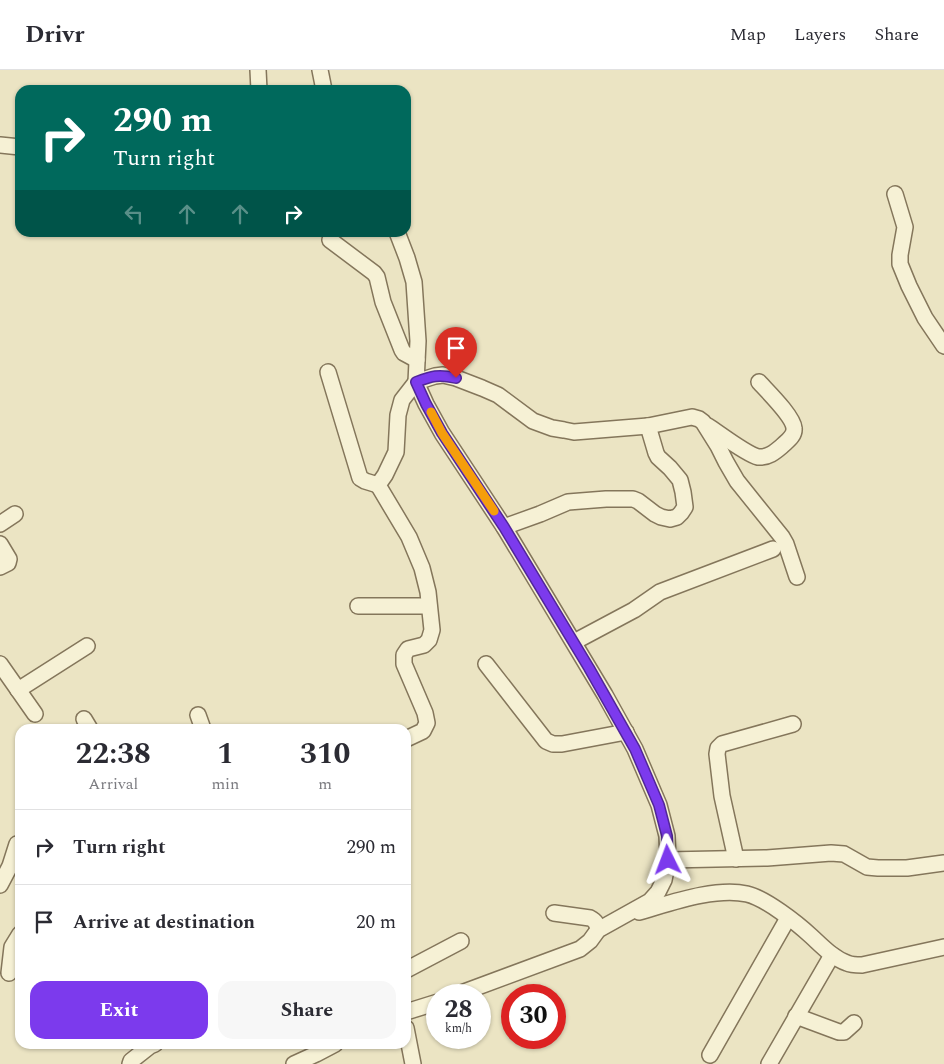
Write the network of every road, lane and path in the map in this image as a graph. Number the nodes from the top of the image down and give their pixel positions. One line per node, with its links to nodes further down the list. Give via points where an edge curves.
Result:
1 (258, 70): 3 (street)
2 (320, 70): 4 (street)
3 (259, 85)
4 (323, 85)
5 (0, 145): 6 (street)
6 (15, 146)
7 (895, 194): 10 (street, via 905,227 900,264 924,318)
8 (399, 237): 11 (street, via 414,282)
9 (330, 240): 11 (street, via 374,273 402,350)
10 (944, 346)
11 (417, 360): 13 (street)
12 (328, 372): 17 (street, via 360,478)
13 (416, 382): 16 (street, via 443,375 456,378 498,395 533,421 552,428 574,432); 17 (street, via 402,400 396,452); 20 (street, via 442,433)
14 (759, 382): 15 (street, via 792,419 795,429 792,437 775,452 764,457 756,456)
15 (703, 422): 16 (street, via 692,417); 24 (street, via 737,481 786,544)
16 (648, 426): 20 (street, via 658,457 680,480 684,507 677,517 661,517 632,499 606,499 568,502)
17 (378, 485): 26 (street, via 409,537 422,568)
18 (15, 514): 19 (street)
19 (0, 524)
20 (504, 527): 27 (street)
21 (0, 544): 23 (street, via 9,559)
22 (773, 549): 27 (street, via 660,592)
23 (0, 567)
24 (797, 577)
25 (358, 606): 26 (street)
26 (429, 606): 35 (street, via 430,640 408,649 404,655 404,664 427,723 423,731)
27 (574, 642): 34 (street)
28 (87, 646): 31 (street)
29 (0, 664): 31 (street)
30 (486, 664): 34 (street, via 546,740 553,744)
31 (18, 690): 32 (street)
32 (35, 714)
33 (793, 724): 38 (street, via 722,744 718,748 722,796)
34 (626, 732): 37 (street, via 659,805 667,836)
35 (411, 737)
36 (15, 850): 40 (street)
37 (668, 860): 38 (street); 42 (street, via 658,892 650,901)
38 (736, 860): 39 (street, via 832,852 844,854 867,867 907,868)
39 (944, 864)
40 (0, 885)
41 (554, 913): 44 (street, via 590,918)
42 (628, 914): 43 (street, via 727,892 749,895 771,905); 44 (street)
43 (788, 918): 48 (street); 59 (street)
44 (598, 930): 51 (street, via 580,949)
45 (15, 940): 50 (street)
46 (462, 941): 49 (street)
47 (944, 947): 48 (street, via 862,965 848,964)
48 (832, 955): 54 (street)
49 (411, 967)
50 (10, 973)
51 (486, 984)
52 (426, 1006): 53 (street)
53 (411, 1010)
54 (796, 1016): 55 (street, via 839,1032 844,1032); 63 (street)
55 (854, 1023)
56 (146, 1049): 60 (street)
57 (326, 1049): 61 (street)
58 (410, 1049): 62 (street)
59 (710, 1055)
60 (130, 1064)
61 (294, 1064)
62 (413, 1064)
63 (769, 1064)

